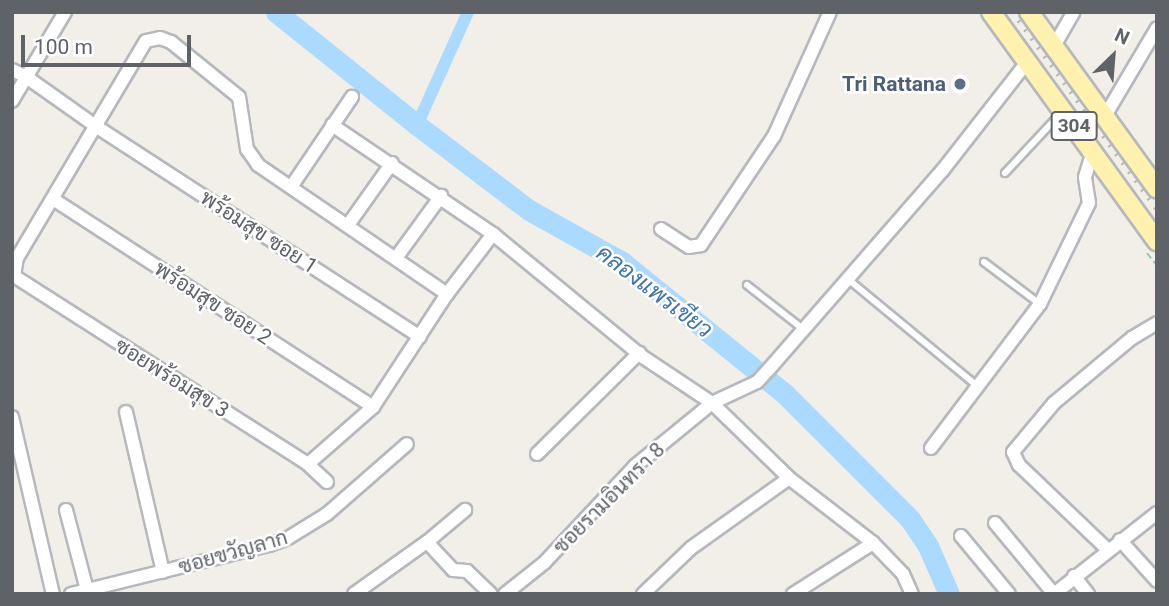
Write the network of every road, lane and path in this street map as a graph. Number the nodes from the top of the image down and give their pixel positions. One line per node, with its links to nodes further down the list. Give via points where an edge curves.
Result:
1 (65, 12): 10 (street)
2 (830, 12): 25 (street, via 774,136 701,245 689,247)
3 (991, 12): 8 (main road, 304)
4 (1030, 12): 7 (main road, 304)
5 (1074, 12): 7 (street)
6 (1157, 29): 14 (street)
7 (1054, 46): 14 (main road, 304)
8 (1028, 61): 13 (main road, 304); 31 (street, via 948,165)
9 (12, 70): 10 (street, พร้อมสุข ซอย 1)
10 (25, 76): 12 (street); 16 (street, พร้อมสุข ซอย 1)
11 (352, 97): 15 (street)
12 (12, 101)
13 (1063, 111): 17 (main road, 304); 19 (lane)
14 (1105, 116): 21 (main road, 304)
15 (332, 125): 18 (street); 20 (street)
16 (97, 127): 20 (street, via 144,45 160,38 172,42 239,97 251,158); 23 (street); 37 (street, พร้อมสุข ซอย 1)
17 (1093, 151): 27 (main road, 304); 34 (street, via 1085,177 1089,203)
18 (392, 163): 22 (street); 24 (street)
19 (1005, 173)
20 (291, 187): 24 (street)
21 (1157, 189)
22 (441, 196): 26 (street); 28 (street)
23 (52, 199): 30 (street, via 17,258); 41 (street, พร้อมสุข ซอย 2)
24 (348, 225): 28 (street)
25 (661, 229)
26 (493, 234): 33 (street); 38 (street)
27 (1157, 241)
28 (396, 258): 33 (street)
29 (984, 262): 34 (lane)
30 (14, 276): 47 (street, ซอยพร้อมสุข 3)
31 (849, 280): 36 (street); 39 (lane)
32 (747, 285): 36 (lane)
33 (447, 294): 37 (street)
34 (1040, 303): 39 (street)
35 (1157, 323): 58 (street, via 1054,403 1013,452 1019,465)
36 (805, 330): 40 (street, ซอยรามอินทรา 8, via 757,382)
37 (420, 337): 41 (street)
38 (639, 354): 40 (street); 46 (street)
39 (978, 387): 45 (street)
40 (712, 403): 48 (street); 67 (street, ซอยรามอินทรา 8, via 635,466 544,562)
41 (373, 407): 47 (street)
42 (126, 412): 59 (street)
43 (12, 417): 63 (street)
44 (407, 444): 59 (street, ซอยขวัญลาก, via 309,527 269,545)
45 (931, 448)
46 (537, 454)
47 (308, 464): 49 (street, ซอยพร้อมสุข 3)
48 (789, 478): 57 (street); 68 (street, via 691,548)
49 (327, 482)
50 (66, 510): 62 (street)
51 (465, 510): 56 (street)
52 (1157, 513): 55 (street)
53 (995, 523): 72 (street)
54 (961, 536): 71 (street)
55 (1121, 540): 58 (street); 61 (street)
56 (427, 542): 65 (street); 66 (street, via 453,570 467,571)
57 (873, 543): 69 (street); 70 (street, via 903,574)
58 (1108, 550): 60 (street)
59 (163, 572): 62 (street, ซอยขวัญลาก)
60 (1073, 576): 72 (street); 73 (street)
61 (1157, 581)
62 (87, 590): 64 (street, ซอยขวัญลาก)
63 (53, 594)
64 (71, 594)
65 (354, 594)
66 (491, 594)
67 (505, 594)
68 (643, 594)
69 (793, 594)
70 (912, 594)
71 (1009, 594)
72 (1054, 594)
73 (1088, 594)

